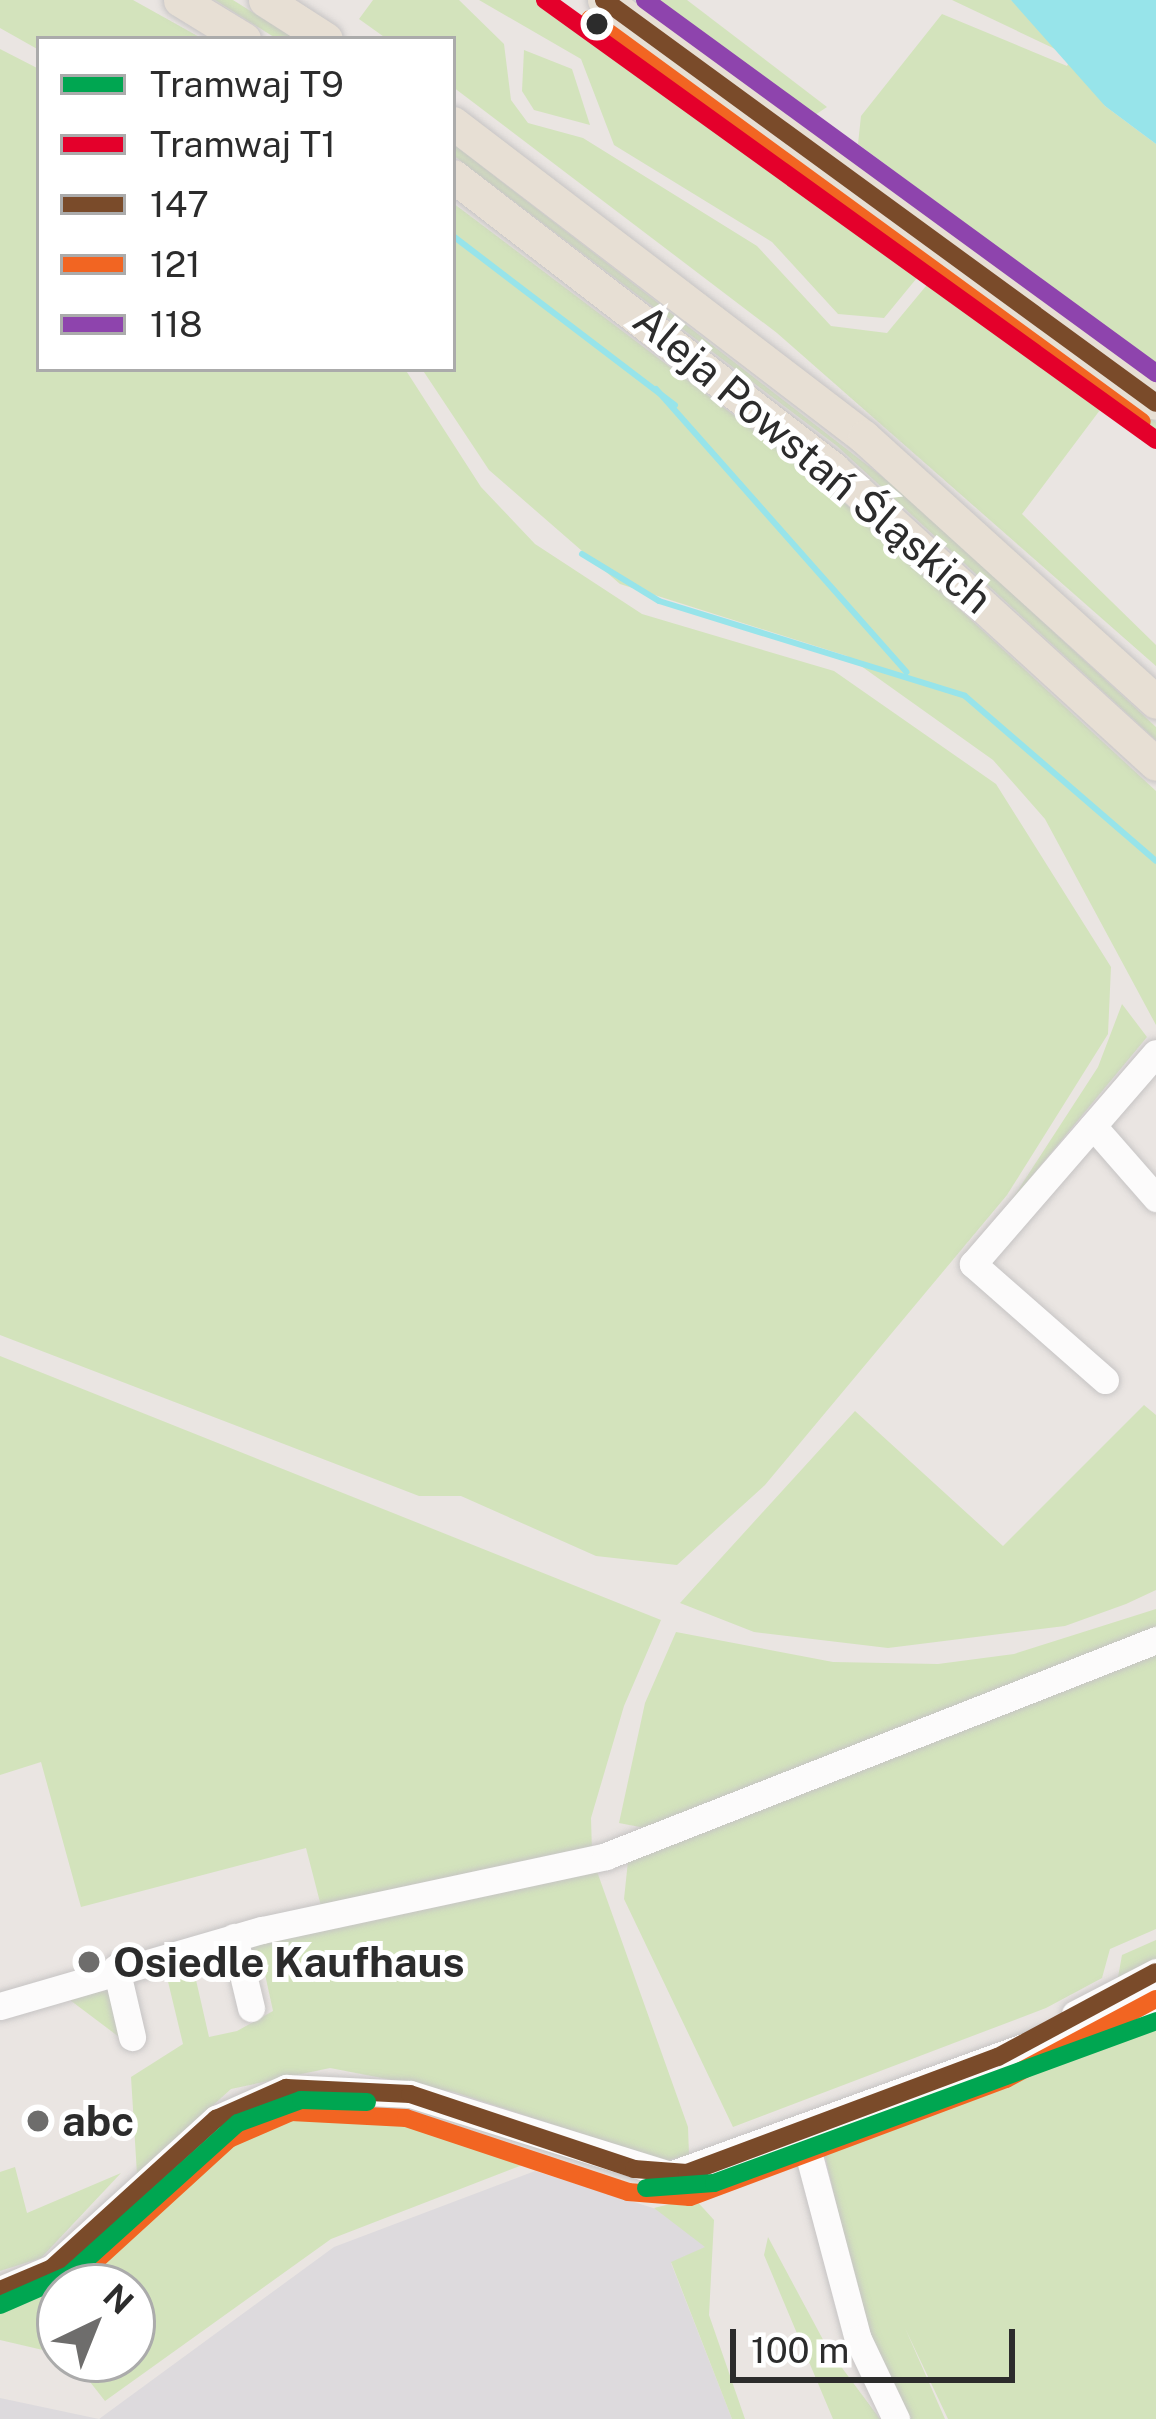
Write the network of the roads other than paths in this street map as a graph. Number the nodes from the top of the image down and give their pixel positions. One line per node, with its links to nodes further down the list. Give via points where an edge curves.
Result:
1 (180, 0): 4 (main road)
2 (265, 0): 5 (main road)
3 (604, 0): 8 (main road)
4 (239, 36)
5 (321, 36)
6 (456, 124): 9 (main road, Aleja Powstań Śląskich, via 865,437)
7 (456, 178): 10 (main road, Aleja Powstań Śląskich, via 833,469)
8 (1156, 403)
9 (1156, 702)
10 (1156, 764)
11 (1156, 1053): 12 (street)
12 (1094, 1126): 13 (street); 14 (street, via 973,1264)
13 (1156, 1198)
14 (1105, 1381)
15 (1156, 1640): 16 (street, via 606,1856)
16 (234, 1937): 17 (street); 21 (street)
17 (116, 1968): 20 (street); 22 (street)
18 (1156, 1972): 23 (street)
19 (1156, 1999): 23 (street)
20 (0, 2006)
21 (251, 2008)
22 (132, 2037)
23 (998, 2057): 24 (street)
24 (803, 2133): 25 (street, via 708,2169 653,2174 410,2094 292,2086 216,2119 52,2268); 26 (street, via 858,2339)
25 (0, 2290)
26 (896, 2419)

